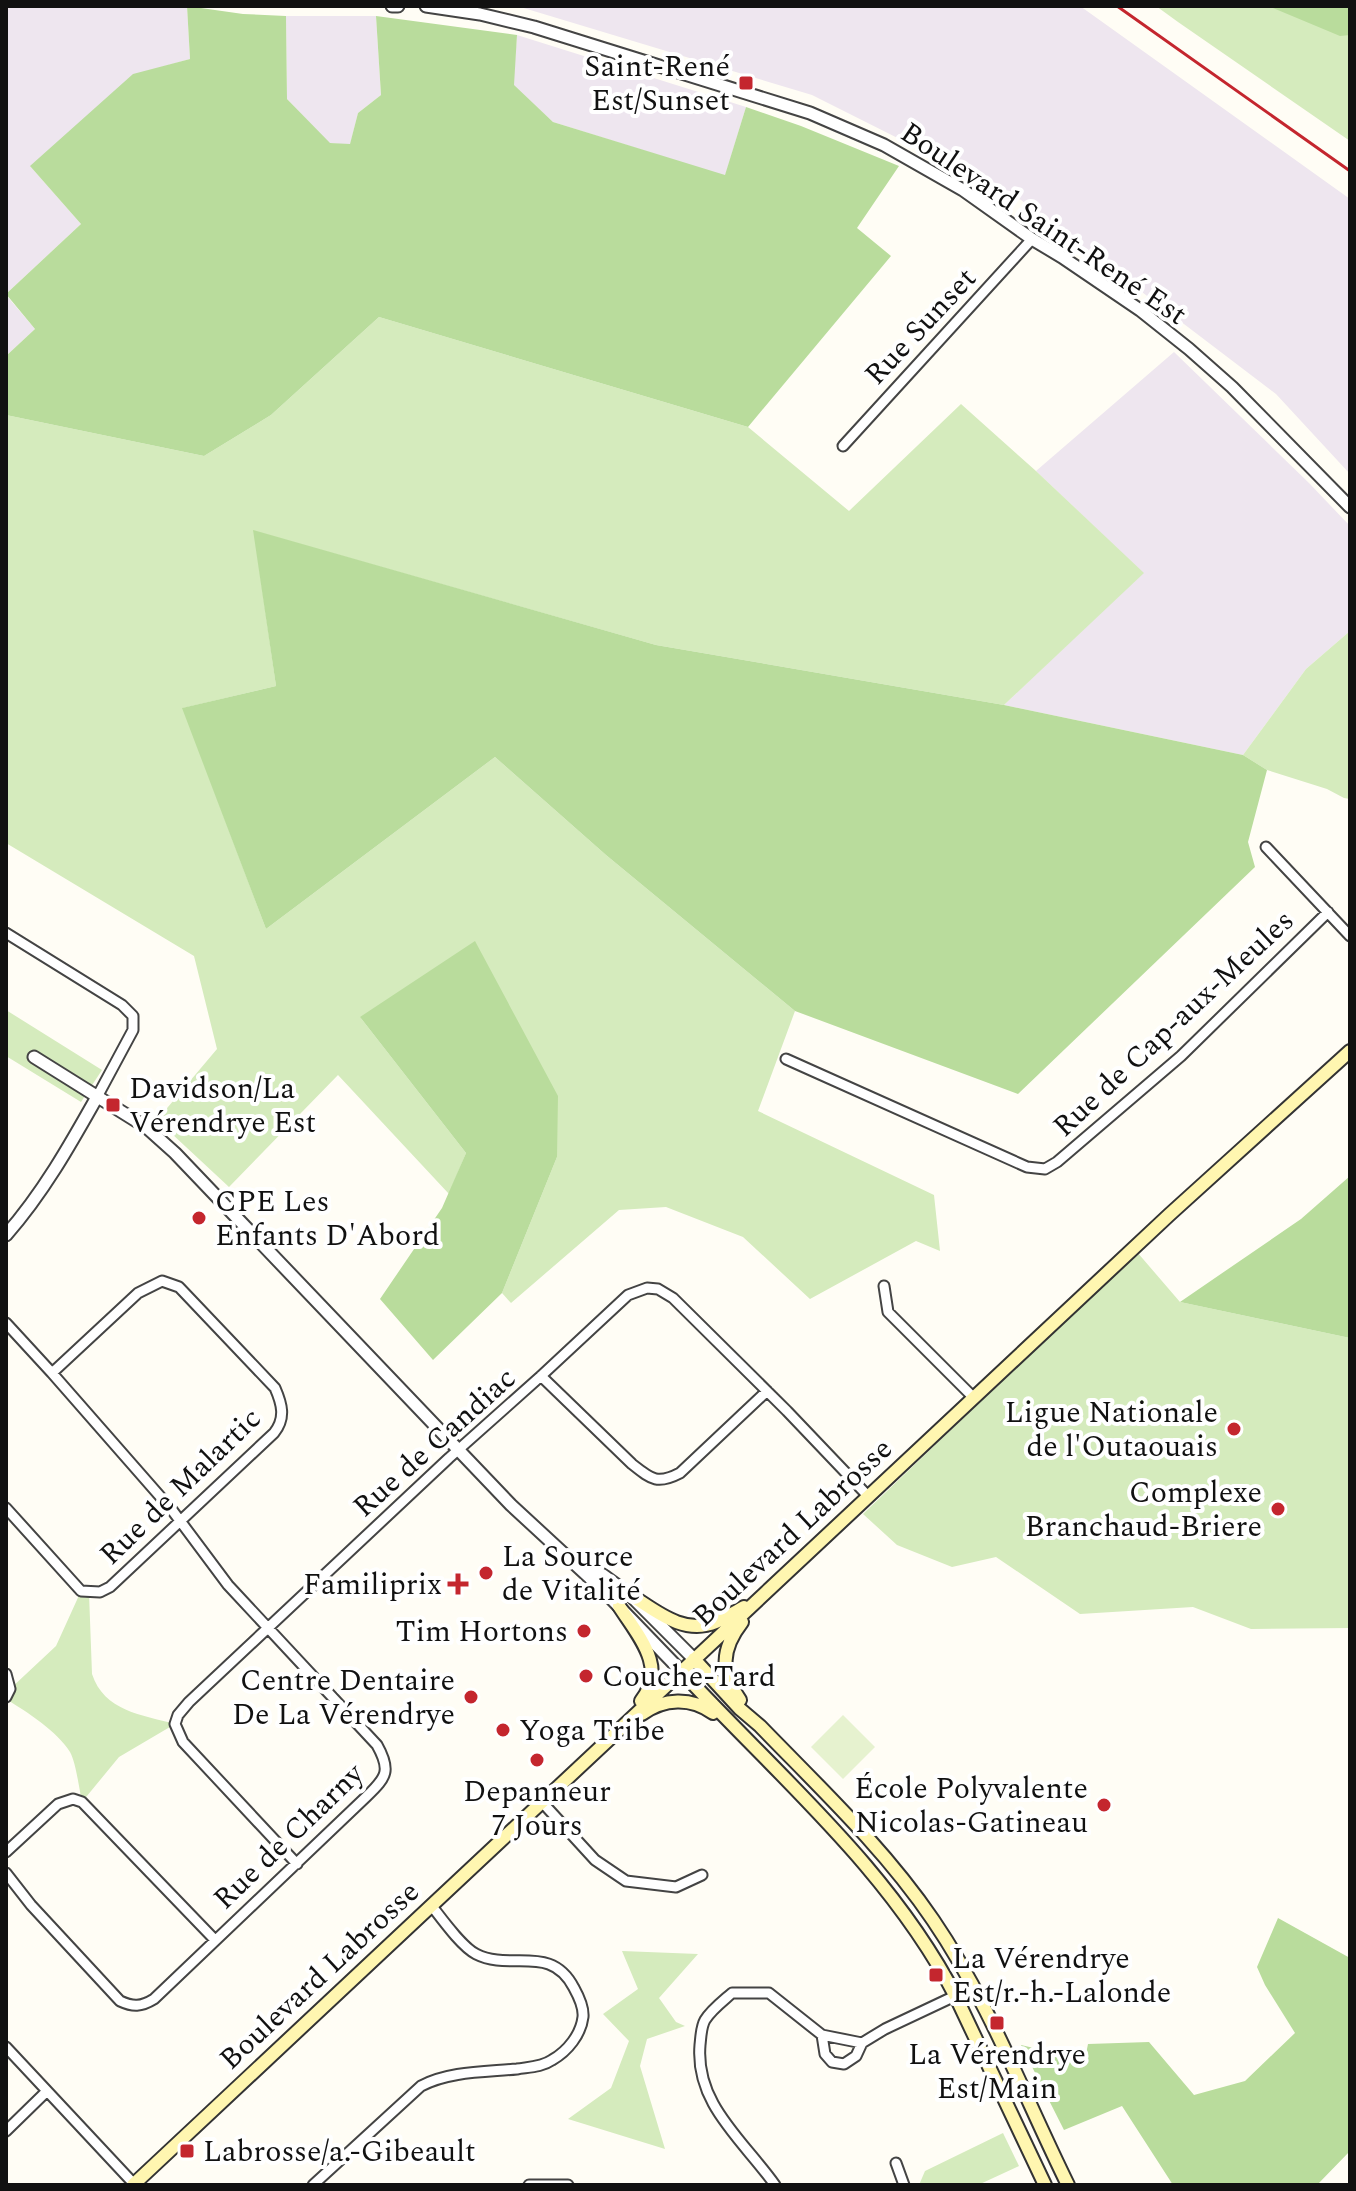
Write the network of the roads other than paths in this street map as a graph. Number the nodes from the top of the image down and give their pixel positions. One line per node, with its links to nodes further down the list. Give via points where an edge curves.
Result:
1 (426, 6): 2 (street, Boulevard Saint-René Est, via 524,24 810,113 914,161)
2 (1032, 239): 3 (street, Rue Sunset); 4 (street, Boulevard Saint-René Est, via 1189,349)
3 (843, 446)
4 (1350, 507)
5 (1266, 847): 6 (street)
6 (1328, 912): 8 (street); 11 (street, Rue de Cap-aux-Meules, via 1181,1056 1045,1169 1027,1167)
7 (6, 933): 12 (street, via 133,1016 133,1030)
8 (1350, 936)
9 (1350, 1051): 19 (main road, Boulevard Labrosse)
10 (34, 1057): 12 (street)
11 (786, 1059)
12 (97, 1097): 13 (street, via 53,1173); 20 (street, via 146,1127 175,1153)
13 (6, 1235)
14 (884, 1286): 19 (street, via 888,1312)
15 (6, 1323): 16 (street, Rue de Charny)
16 (52, 1373): 23 (street, Rue de Charny); 23 (street, Rue de Malartic, via 138,1293 162,1281 179,1287 275,1388 281,1402 280,1426)
17 (541, 1376): 18 (street, Rue de Candiac, via 628,1295 647,1288 673,1298); 18 (street, via 632,1464 657,1481 680,1473); 20 (street, Rue de Candiac)
18 (767, 1391): 21 (street, Rue de Candiac)
19 (974, 1398): 21 (main road, Boulevard Labrosse)
20 (458, 1450): 24 (street); 28 (street, Rue de Candiac)
21 (868, 1496): 26 (main road, Boulevard Labrosse)
22 (6, 1508): 23 (street, Rue de Malartic, via 81,1591 89,1593 110,1587)
23 (181, 1522): 28 (street, Rue de Charny, via 228,1585)
24 (568, 1558): 25 (street); 27 (street)
25 (629, 1594): 26 (main road, via 674,1621 695,1627); 29 (street)
26 (761, 1598): 29 (main road, Boulevard Labrosse); 33 (main road, via 733,1634 725,1662 733,1691)
27 (619, 1606): 30 (street); 34 (main road, via 651,1659 653,1676 646,1695)
28 (269, 1627): 38 (street, Rue de Charny, via 377,1745 386,1765 380,1784); 38 (street, Rue de Candiac, via 189,1702 175,1724 183,1742)
29 (694, 1659): 30 (main road, Boulevard Labrosse); 33 (main road)
30 (681, 1671): 34 (main road, Boulevard Labrosse); 35 (main road)
31 (6, 1674): 32 (street)
32 (6, 1697)
33 (760, 1726): 43 (main road, via 895,1870)
34 (616, 1732): 35 (main road, via 649,1709 681,1701 703,1706); 36 (main road, Boulevard Labrosse)
35 (738, 1732): 44 (main road, via 885,1887)
36 (541, 1801): 40 (street, via 595,1860 626,1881 676,1887); 41 (main road, Boulevard Labrosse)
37 (6, 1852): 42 (street, via 58,1804 82,1802)
38 (297, 1864): 42 (street, Rue de Charny)
39 (6, 1873): 42 (street, Rue de Charny, via 113,1994 129,2005 154,1999)
40 (702, 1875)
41 (431, 1905): 51 (main road, Boulevard Labrosse); 52 (street, via 473,1953 558,1966 579,1997 581,2030 553,2060 537,2067 443,2077 421,2086)
42 (215, 1940)
43 (974, 1987): 44 (street); 58 (main road)
44 (956, 1997): 46 (street); 57 (main road)
45 (822, 2035): 46 (street); 46 (street, via 832,2062 844,2064); 55 (street, via 769,1993 732,1993 702,2027 701,2075 716,2111)
46 (862, 2043)
47 (6, 2047): 48 (street)
48 (47, 2091): 49 (street); 51 (street)
49 (6, 2131)
50 (896, 2163): 56 (street)
51 (134, 2185)
52 (313, 2185)
53 (529, 2185): 54 (street)
54 (568, 2185)
55 (775, 2185)
56 (904, 2185)
57 (1045, 2185)
58 (1068, 2185)

